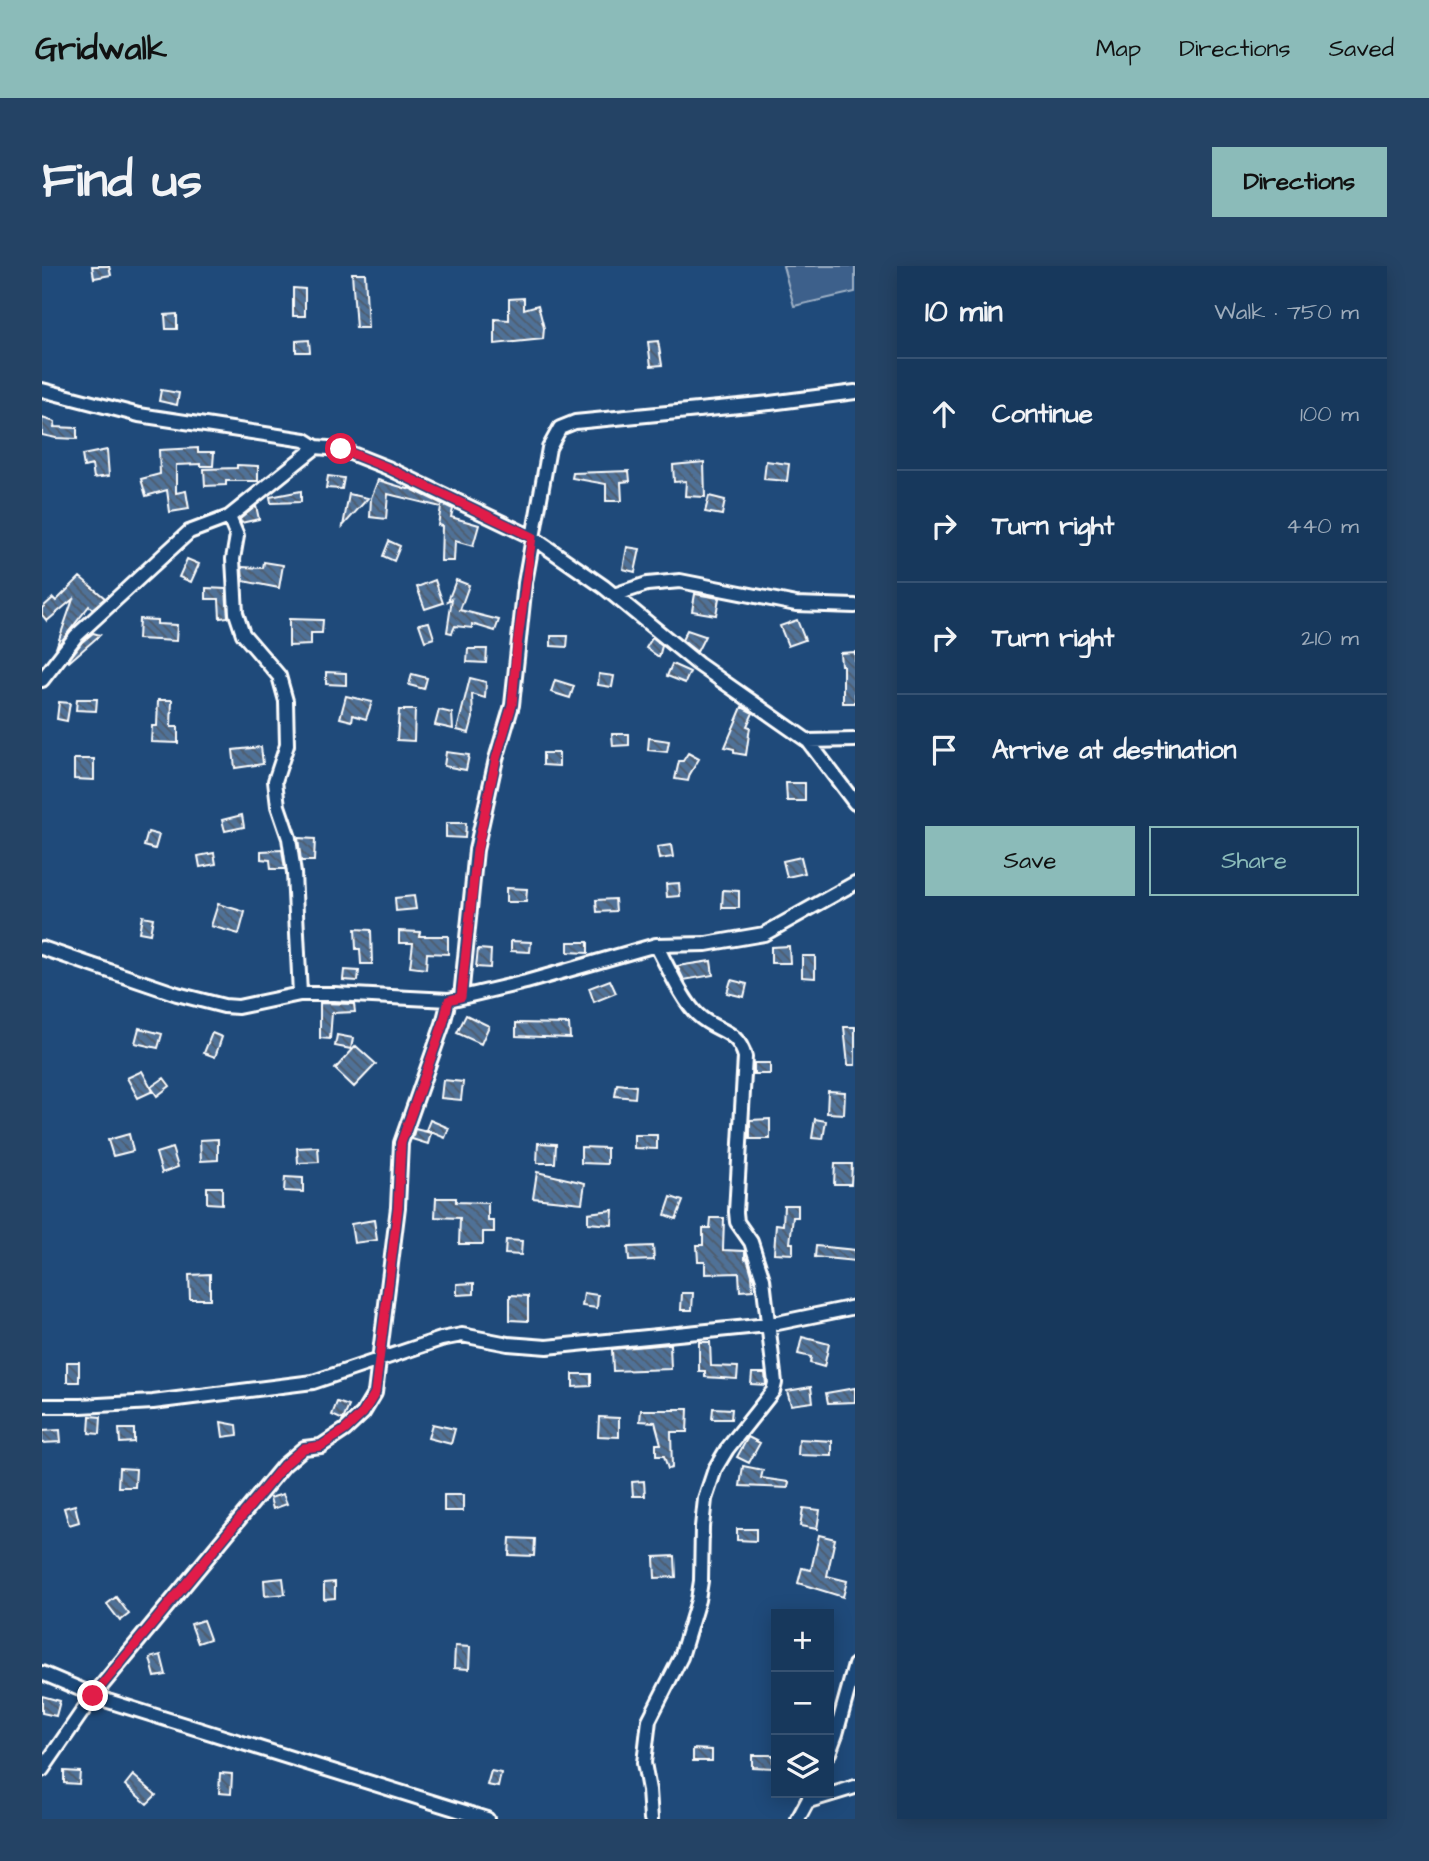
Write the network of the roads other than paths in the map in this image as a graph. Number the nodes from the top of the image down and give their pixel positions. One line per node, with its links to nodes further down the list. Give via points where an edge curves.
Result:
1 (42, 390): 3 (street, via 139,415 305,440)
2 (855, 392): 5 (street, via 575,422 560,428 549,449)
3 (316, 447): 4 (street); 5 (street, via 341,449 388,468)
4 (229, 517): 8 (street, via 189,531 76,636); 15 (street, via 237,536 233,559 236,613 243,634 278,677 286,701 287,745 275,781 294,873)
5 (532, 537): 6 (street); 16 (street, via 512,705 477,850)
6 (614, 595): 7 (street, via 647,584 680,581 796,604); 10 (street, via 698,664)
7 (855, 606)
8 (42, 680)
9 (855, 740): 10 (street)
10 (808, 741): 11 (street)
11 (855, 803)
12 (855, 883): 13 (street, via 764,934 706,944)
13 (656, 945): 16 (street); 18 (street, via 695,1014 740,1042 743,1050 736,1212 763,1279)
14 (42, 948): 15 (street, via 223,1006)
15 (300, 994): 16 (street)
16 (455, 999): 19 (street, via 401,1143)
17 (855, 1307): 18 (street)
18 (768, 1325): 19 (street, via 547,1347 462,1335); 30 (street, via 773,1391 715,1469 705,1499 698,1600 681,1657 649,1720 644,1763)
19 (381, 1360): 20 (street, via 313,1382 153,1402); 23 (street, via 375,1393 363,1413 321,1446 304,1448 284,1465)
20 (42, 1406)
21 (855, 1665): 24 (street)
22 (42, 1673): 23 (street)
23 (93, 1696): 25 (street); 29 (street)
24 (834, 1739)
25 (42, 1770)
26 (855, 1787): 27 (street)
27 (834, 1792)
28 (810, 1798): 31 (street)
29 (487, 1819)
30 (651, 1819)
31 (798, 1819)

